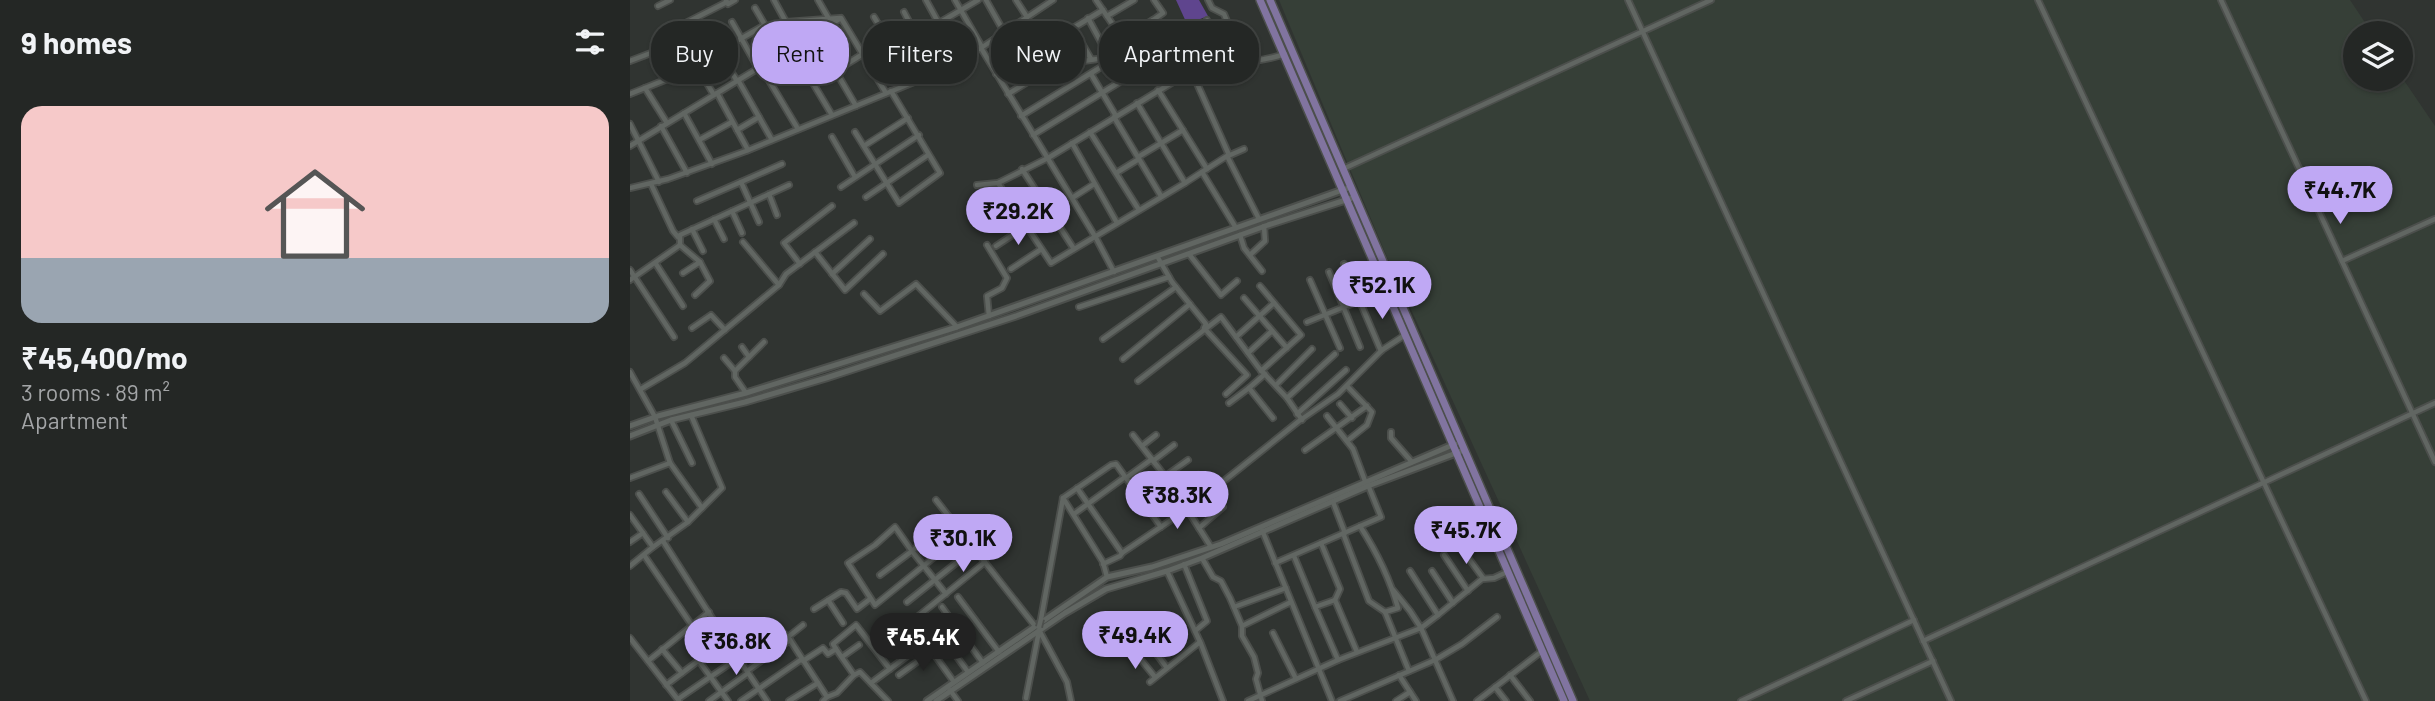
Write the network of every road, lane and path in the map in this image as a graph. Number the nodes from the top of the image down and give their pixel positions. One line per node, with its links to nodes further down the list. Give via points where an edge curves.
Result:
1 (670, 0): 22 (street)
2 (735, 0): 20 (street)
3 (774, 0): 32 (street, via 786,22)
4 (818, 0): 32 (street)
5 (926, 0): 39 (street)
6 (955, 0): 24 (street)
7 (978, 0): 24 (street)
8 (986, 0): 41 (street)
9 (1016, 0): 29 (street)
10 (1096, 0): 25 (street)
11 (1134, 0): 27 (street)
12 (1154, 0): 33 (street, via 1163,13)
13 (1208, 0): 45 (street)
14 (1260, 0): 60 (main road)
15 (1270, 0): 56 (main road)
16 (1628, 0): 48 (street)
17 (1711, 0): 48 (street)
18 (2038, 0): 290 (street)
19 (2221, 0): 187 (street)
20 (726, 1): 34 (street)
21 (1049, 1): 29 (street)
22 (658, 6)
23 (755, 8): 35 (street)
24 (961, 10): 40 (street); 53 (street)
25 (1103, 10): 27 (street); 31 (street)
26 (904, 12): 38 (street)
27 (1107, 16): 44 (street)
28 (874, 17): 37 (street)
29 (1027, 17): 42 (street)
30 (841, 18): 32 (street); 36 (street); 58 (street)
31 (1088, 18): 43 (street); 50 (street)
32 (829, 19)
33 (1153, 20)
34 (689, 21)
35 (763, 21)
36 (836, 21)
37 (876, 21)
38 (908, 21)
39 (938, 21)
40 (942, 21)
41 (998, 21)
42 (1021, 21)
43 (1083, 21)
44 (1111, 21)
45 (1227, 21)
46 (738, 32): 49 (street)
47 (752, 32): 49 (street)
48 (1643, 33): 129 (street); 362 (street)
49 (742, 38): 51 (street); 59 (street)
50 (1099, 38)
51 (738, 40)
52 (991, 41): 53 (street)
53 (981, 48): 55 (street); 67 (street)
54 (1085, 48): 62 (street)
55 (977, 50)
56 (1292, 52): 60 (street); 129 (main road)
57 (651, 53): 64 (street)
58 (863, 54): 66 (street)
59 (752, 55)
60 (1283, 55): 65 (street); 146 (main road)
61 (1099, 58): 62 (street)
62 (1091, 59): 63 (street)
63 (1085, 60)
64 (630, 61)
65 (1259, 62)
66 (849, 63)
67 (991, 65)
68 (1099, 69): 70 (street)
69 (752, 71): 71 (street)
70 (1091, 74): 88 (street); 96 (street)
71 (738, 80): 97 (street)
72 (655, 84): 85 (street)
73 (708, 84): 90 (street)
74 (731, 84): 90 (street)
75 (770, 84): 103 (street)
76 (814, 84): 95 (street)
77 (843, 84): 93 (street)
78 (883, 84): 87 (street)
79 (909, 84): 87 (street)
80 (1002, 84): 91 (street)
81 (1024, 84): 91 (street)
82 (1115, 84): 88 (street)
83 (1168, 84): 86 (street)
84 (1197, 84): 121 (street)
85 (645, 88): 89 (street); 102 (street)
86 (1158, 90): 92 (street); 105 (street)
87 (888, 92): 93 (street); 99 (street)
88 (1102, 93): 98 (street); 109 (street)
89 (630, 94)
90 (715, 94): 94 (street); 100 (street)
91 (1008, 94): 96 (street)
92 (1137, 103): 98 (street); 115 (street)
93 (856, 106): 95 (street)
94 (684, 113): 102 (street); 112 (street)
95 (832, 115): 103 (street)
96 (1021, 116): 109 (street)
97 (759, 117): 104 (street); 113 (street)
98 (1115, 117): 107 (street); 123 (street)
99 (908, 118): 108 (street); 117 (street)
100 (733, 122): 104 (street); 112 (street)
101 (630, 124): 111 (street)
102 (664, 125): 111 (street); 131 (street)
103 (798, 129): 113 (street)
104 (737, 130): 119 (street)
105 (1183, 130): 115 (street); 128 (street)
106 (855, 132): 117 (street)
107 (1090, 132): 114 (street); 132 (street)
108 (919, 135): 120 (street); 126 (street)
109 (1033, 135): 122 (street)
110 (832, 137): 133 (street)
111 (639, 140): 116 (street); 134 (street)
112 (699, 140): 124 (street)
113 (772, 140): 119 (street)
114 (1072, 143): 122 (street); 140 (street)
115 (1161, 143): 123 (street); 138 (street)
116 (630, 146)
117 (864, 146): 126 (street)
118 (1244, 149): 121 (street)
119 (748, 150): 124 (street)
120 (928, 155): 136 (street); 136 (street, via 940,173 899,203)
121 (1228, 156): 128 (street); 160 (street)
122 (1048, 158): 127 (street); 151 (street)
123 (1138, 158): 132 (street); 149 (street)
124 (712, 164): 131 (street)
125 (782, 164): 135 (street)
126 (875, 164): 133 (street); 136 (street)
127 (1022, 169): 137 (street); 179 (street)
128 (1208, 169): 130 (street)
129 (1343, 169): 144 (main road)
130 (1202, 172): 138 (street); 167 (street)
131 (687, 173): 134 (street)
132 (1116, 173): 156 (street)
133 (855, 177): 143 (street)
134 (659, 181): 139 (street)
135 (741, 182): 153 (street); 154 (street)
136 (887, 183): 148 (street)
137 (998, 183): 141 (street); 165 (street)
138 (1185, 183): 149 (street)
139 (651, 184): 145 (street); 172 (street)
140 (1094, 184): 151 (street); 164 (street)
141 (976, 185)
142 (789, 186): 147 (street)
143 (841, 187)
144 (1351, 187): 146 (street); 150 (main road)
145 (630, 188)
146 (1342, 191): 152 (main road); 160 (street)
147 (769, 194): 154 (street); 158 (street)
148 (866, 197)
149 (1161, 197): 156 (street)
150 (1355, 197): 152 (street); 277 (main road)
151 (1072, 198): 171 (street)
152 (1345, 200): 166 (street); 207 (main road)
153 (697, 201)
154 (750, 202): 157 (street); 162 (street)
155 (832, 206): 190 (street, via 784,243)
156 (1139, 210): 164 (street)
157 (732, 211): 159 (street); 169 (street)
158 (777, 215)
159 (714, 219): 168 (street); 173 (street)
160 (1259, 219): 167 (street)
161 (2435, 219): 187 (street)
162 (760, 222)
163 (854, 223): 182 (street)
164 (1117, 223): 171 (street)
165 (1026, 226): 178 (street); 180 (street)
166 (1264, 226): 170 (street); 185 (street, via 1265,241)
167 (1236, 228): 186 (street)
168 (692, 229): 172 (street); 181 (street)
169 (741, 233)
170 (1240, 235): 184 (street); 185 (street)
171 (1095, 236): 179 (street); 196 (street)
172 (678, 238): 176 (street)
173 (724, 239)
174 (870, 239): 199 (street)
175 (743, 242): 204 (street)
176 (680, 245): 188 (street); 189 (street)
177 (987, 246): 218 (street, via 1007,278 1002,288 987,296)
178 (996, 246)
179 (1074, 249): 180 (street, via 1052,263)
180 (1040, 250): 193 (street)
181 (703, 251)
182 (815, 252): 190 (street); 199 (street)
183 (883, 254): 199 (street, via 845,290)
184 (1189, 254): 191 (street); 203 (street, via 1221,295)
185 (1250, 255): 195 (street)
186 (1157, 256): 191 (street); 196 (street)
187 (2342, 261): 258 (street)
188 (700, 262): 198 (street); 209 (street, via 710,282)
189 (656, 264): 201 (street); 214 (street)
190 (800, 264): 204 (street)
191 (1162, 264): 200 (street); 260 (street, via 830,377)
192 (1344, 264): 211 (street)
193 (1011, 269)
194 (630, 270): 201 (street)
195 (1262, 271)
196 (1114, 272): 218 (street)
197 (1329, 272): 216 (street)
198 (683, 273)
199 (832, 274)
200 (1169, 276): 205 (street); 215 (street)
201 (632, 278): 227 (street)
202 (1310, 280): 217 (street)
203 (1237, 281)
204 (779, 285): 224 (street)
205 (1176, 286): 213 (street); 229 (street)
206 (1260, 286): 212 (street)
207 (1386, 290): 211 (street); 226 (main road)
208 (864, 294): 221 (street, via 880,312 916,284)
209 (695, 295)
210 (1244, 298): 219 (street)
211 (1359, 301): 216 (street); 236 (street)
212 (1274, 303): 219 (street); 233 (street, via 1301,335)
213 (1190, 304): 223 (street, via 1206,324); 241 (street)
214 (683, 306)
215 (1079, 307)
216 (1343, 307): 217 (street); 232 (street)
217 (1325, 315): 220 (street); 234 (street)
218 (989, 316): 221 (street)
219 (1260, 316): 225 (street); 228 (street)
220 (1307, 322)
221 (957, 327): 251 (street)
222 (692, 328): 224 (street, via 711,314)
223 (1204, 328): 228 (street, via 1220,317); 246 (street); 252 (street, via 1247,375)
224 (725, 330): 250 (street, via 685,363)
225 (1272, 331): 233 (street); 237 (street)
226 (1405, 335): 236 (street); 277 (main road)
227 (674, 337)
228 (1236, 337): 237 (street)
229 (1103, 339)
230 (764, 342): 239 (street)
231 (742, 347): 239 (street)
232 (1360, 347)
233 (1287, 348): 245 (street)
234 (1340, 348)
235 (1312, 349): 247 (street)
236 (1381, 351): 248 (street)
237 (1248, 353): 245 (street)
238 (1335, 354): 253 (street)
239 (749, 357): 243 (street)
240 (724, 358): 243 (street)
241 (1123, 359)
242 (1346, 370): 259 (street)
243 (735, 371): 251 (street)
244 (630, 372): 250 (street)
245 (1263, 373): 247 (street); 249 (street)
246 (1138, 381)
247 (1276, 385): 253 (street)
248 (1347, 386): 257 (street); 266 (street)
249 (1249, 388): 255 (street); 263 (street)
250 (641, 389): 262 (street)
251 (746, 393): 262 (street)
252 (1226, 394)
253 (1287, 398): 259 (street)
254 (2435, 402): 258 (street)
255 (1229, 403)
256 (1340, 404): 264 (street)
257 (1367, 406): 264 (street); 274 (street, via 1372,412 1368,424)
258 (2412, 413): 282 (street); 290 (street)
259 (1297, 414): 266 (street)
260 (691, 415): 265 (street); 301 (street, via 722,488)
261 (1328, 416): 269 (street)
262 (655, 417): 267 (street); 268 (street)
263 (1273, 418)
264 (1352, 418): 269 (street)
265 (671, 420): 267 (street); 284 (street)
266 (1302, 420): 302 (street)
267 (657, 425): 273 (street); 283 (street)
268 (630, 426)
269 (1337, 429): 274 (street); 278 (street)
270 (1391, 432): 281 (street, via 1391,438)
271 (1133, 435): 276 (street)
272 (1156, 435): 276 (street)
273 (630, 436)
274 (1347, 441): 289 (street)
275 (1174, 445): 279 (street)
276 (1142, 446): 279 (street)
277 (1458, 448): 281 (street); 289 (street); 337 (main road); 447 (main road)
278 (1305, 450)
279 (1152, 460): 286 (street); 287 (street)
280 (1188, 460): 287 (street)
281 (1412, 461): 289 (street)
282 (2435, 462)
283 (670, 463): 288 (street); 301 (street)
284 (692, 463)
285 (1198, 475): 292 (street)
286 (1126, 477): 291 (street, via 1114,464); 295 (street); 299 (street)
287 (1166, 477): 292 (street); 295 (street)
288 (630, 478)
289 (1367, 483): 298 (street); 308 (street, via 1381,517); 311 (street)
290 (2263, 483): 375 (street); 451 (street)
291 (1077, 488): 296 (street); 299 (street)
292 (1176, 490): 302 (street); 303 (street)
293 (666, 492): 307 (street)
294 (639, 494): 315 (street)
295 (1139, 495): 303 (street)
296 (1063, 498): 304 (street); 367 (street, bridge)
297 (936, 500): 306 (street)
298 (1333, 502): 311 (street); 313 (street)
299 (1089, 504): 304 (street); 323 (street)
300 (1223, 507): 310 (street)
301 (702, 508): 307 (street)
302 (1188, 508): 309 (street); 310 (street)
303 (1148, 509): 309 (street)
304 (1074, 514): 330 (street)
305 (630, 515): 312 (street)
306 (951, 519): 314 (street); 322 (street)
307 (688, 522): 315 (street)
308 (1359, 526): 313 (street); 342 (street)
309 (1161, 527): 323 (street)
310 (1199, 528): 319 (street)
311 (1262, 530): 319 (street); 327 (street); 329 (street)
312 (643, 533): 316 (street); 318 (street)
313 (1344, 533): 317 (street); 358 (street, via 1369,601)
314 (963, 534): 320 (street); 332 (street)
315 (665, 540): 318 (street); 357 (street)
316 (630, 542)
317 (1321, 543): 326 (street); 349 (street, via 1340,589)
318 (653, 547): 324 (street)
319 (1211, 547): 339 (street)
320 (975, 548): 328 (street); 341 (street)
321 (1461, 548): 340 (street)
322 (912, 551): 332 (street); 338 (street); 347 (street, via 895,527 848,563)
323 (1122, 553): 330 (street)
324 (644, 555): 333 (street); 365 (street)
325 (1444, 555): 344 (street)
326 (1294, 556): 329 (street); 355 (street)
327 (1202, 558): 331 (street); 354 (street)
328 (985, 562): 345 (street); 367 (street)
329 (1275, 563): 343 (street)
330 (1103, 564): 339 (street)
331 (1184, 564): 334 (street); 369 (street, via 1207,621)
332 (924, 565): 341 (street); 347 (street, via 877,605)
333 (630, 566)
334 (1167, 571): 367 (street, via 1107,589); 369 (street)
335 (1410, 571): 359 (street)
336 (1432, 571): 352 (street)
337 (1507, 572): 340 (street); 384 (main road)
338 (880, 575)
339 (1107, 577): 367 (street)
340 (1484, 579): 344 (street)
341 (936, 581): 345 (street); 350 (street)
342 (1390, 586): 358 (street, via 1398,608); 368 (street)
343 (1286, 588): 351 (street); 354 (street)
344 (1468, 591): 352 (street)
345 (946, 594): 376 (street, via 911,622)
346 (958, 597): 387 (street)
347 (870, 599): 348 (street, via 857,609 845,592)
348 (828, 600): 356 (street); 363 (street)
349 (1335, 600): 355 (street); 386 (street)
350 (907, 602)
351 (1292, 602): 366 (street); 399 (street)
352 (1453, 603): 359 (street)
353 (942, 607): 396 (street)
354 (1234, 607): 366 (street)
355 (1315, 607): 391 (street)
356 (814, 609)
357 (709, 612): 365 (street); 374 (street)
358 (1385, 612): 371 (street)
359 (1438, 615): 368 (street)
360 (1497, 617): 392 (street)
361 (929, 619): 402 (street)
362 (1914, 620): 375 (street); 448 (street)
363 (843, 623)
364 (803, 625): 373 (street)
365 (691, 626): 380 (street); 385 (street)
366 (1242, 626): 422 (street, via 1242,636 1254,657)
367 (1038, 628): 387 (street); 418 (street); 421 (street); 435 (street, via 1067,682)
368 (1421, 628): 371 (street); 392 (street)
369 (1195, 631): 377 (street)
370 (1273, 633): 410 (street)
371 (1396, 636): 386 (street); 400 (street)
372 (630, 638): 393 (street)
373 (789, 639): 388 (street, via 776,625); 390 (street); 401 (street)
374 (726, 640): 385 (street); 388 (street)
375 (1923, 640): 395 (street)
376 (926, 642): 382 (street); 398 (street)
377 (1200, 642): 397 (street); 436 (street)
378 (859, 645): 389 (street)
379 (1150, 645): 397 (street)
380 (662, 649): 393 (street); 403 (street)
381 (836, 649): 389 (street); 390 (street, via 828,654 823,648); 398 (street, via 833,644 856,625)
382 (932, 650): 405 (street); 411 (street)
383 (1133, 650): 409 (street)
384 (1542, 651): 407 (street); 446 (main road)
385 (710, 652): 394 (street)
386 (1357, 652): 391 (street)
387 (999, 653): 396 (street)
388 (736, 655): 401 (street); 408 (street)
389 (842, 657): 404 (street)
390 (802, 660): 413 (street); 417 (street)
391 (1338, 660): 399 (street)
392 (1435, 660): 400 (street); 442 (street)
393 (648, 661): 415 (street)
394 (698, 661): 403 (street); 408 (street)
395 (1933, 661): 449 (street); 450 (street)
396 (984, 663): 402 (street)
397 (1167, 668): 409 (street)
398 (890, 669): 414 (street)
399 (1318, 669): 410 (street); 438 (street)
400 (1409, 671): 406 (street)
401 (748, 672): 417 (street); 419 (street)
402 (968, 672): 411 (street)
403 (682, 674): 415 (street)
404 (855, 675): 414 (street, via 860,672); 424 (street)
405 (899, 675)
406 (1399, 675): 420 (street); 423 (street)
407 (1510, 675): 416 (street); 445 (street)
408 (711, 676): 419 (street); 425 (street)
409 (1155, 677): 412 (street)
410 (1296, 679): 422 (street)
411 (954, 682): 432 (street)
412 (1150, 682)
413 (818, 683): 424 (street); 430 (street)
414 (871, 684): 431 (street)
415 (666, 685): 425 (street)
416 (1495, 687): 443 (street); 444 (street)
417 (758, 688): 428 (street); 429 (street)
418 (950, 690): 433 (street); 434 (street)
419 (721, 692): 426 (street); 427 (street)
420 (1410, 692): 440 (street); 441 (street)
421 (1026, 698)
422 (1261, 698): 437 (street)
423 (1354, 698): 439 (street)
424 (825, 699)
425 (678, 700)
426 (709, 701)
427 (727, 701)
428 (741, 701)
429 (767, 701)
430 (789, 701)
431 (888, 701)
432 (927, 701)
433 (936, 701)
434 (958, 701)
435 (1071, 701)
436 (1223, 701)
437 (1248, 701)
438 (1332, 701)
439 (1340, 701)
440 (1396, 701)
441 (1416, 701)
442 (1453, 701)
443 (1477, 701)
444 (1506, 701)
445 (1530, 701)
446 (1564, 701)
447 (1573, 701)
448 (1741, 701)
449 (1846, 701)
450 (1951, 701)
451 (2366, 701)

